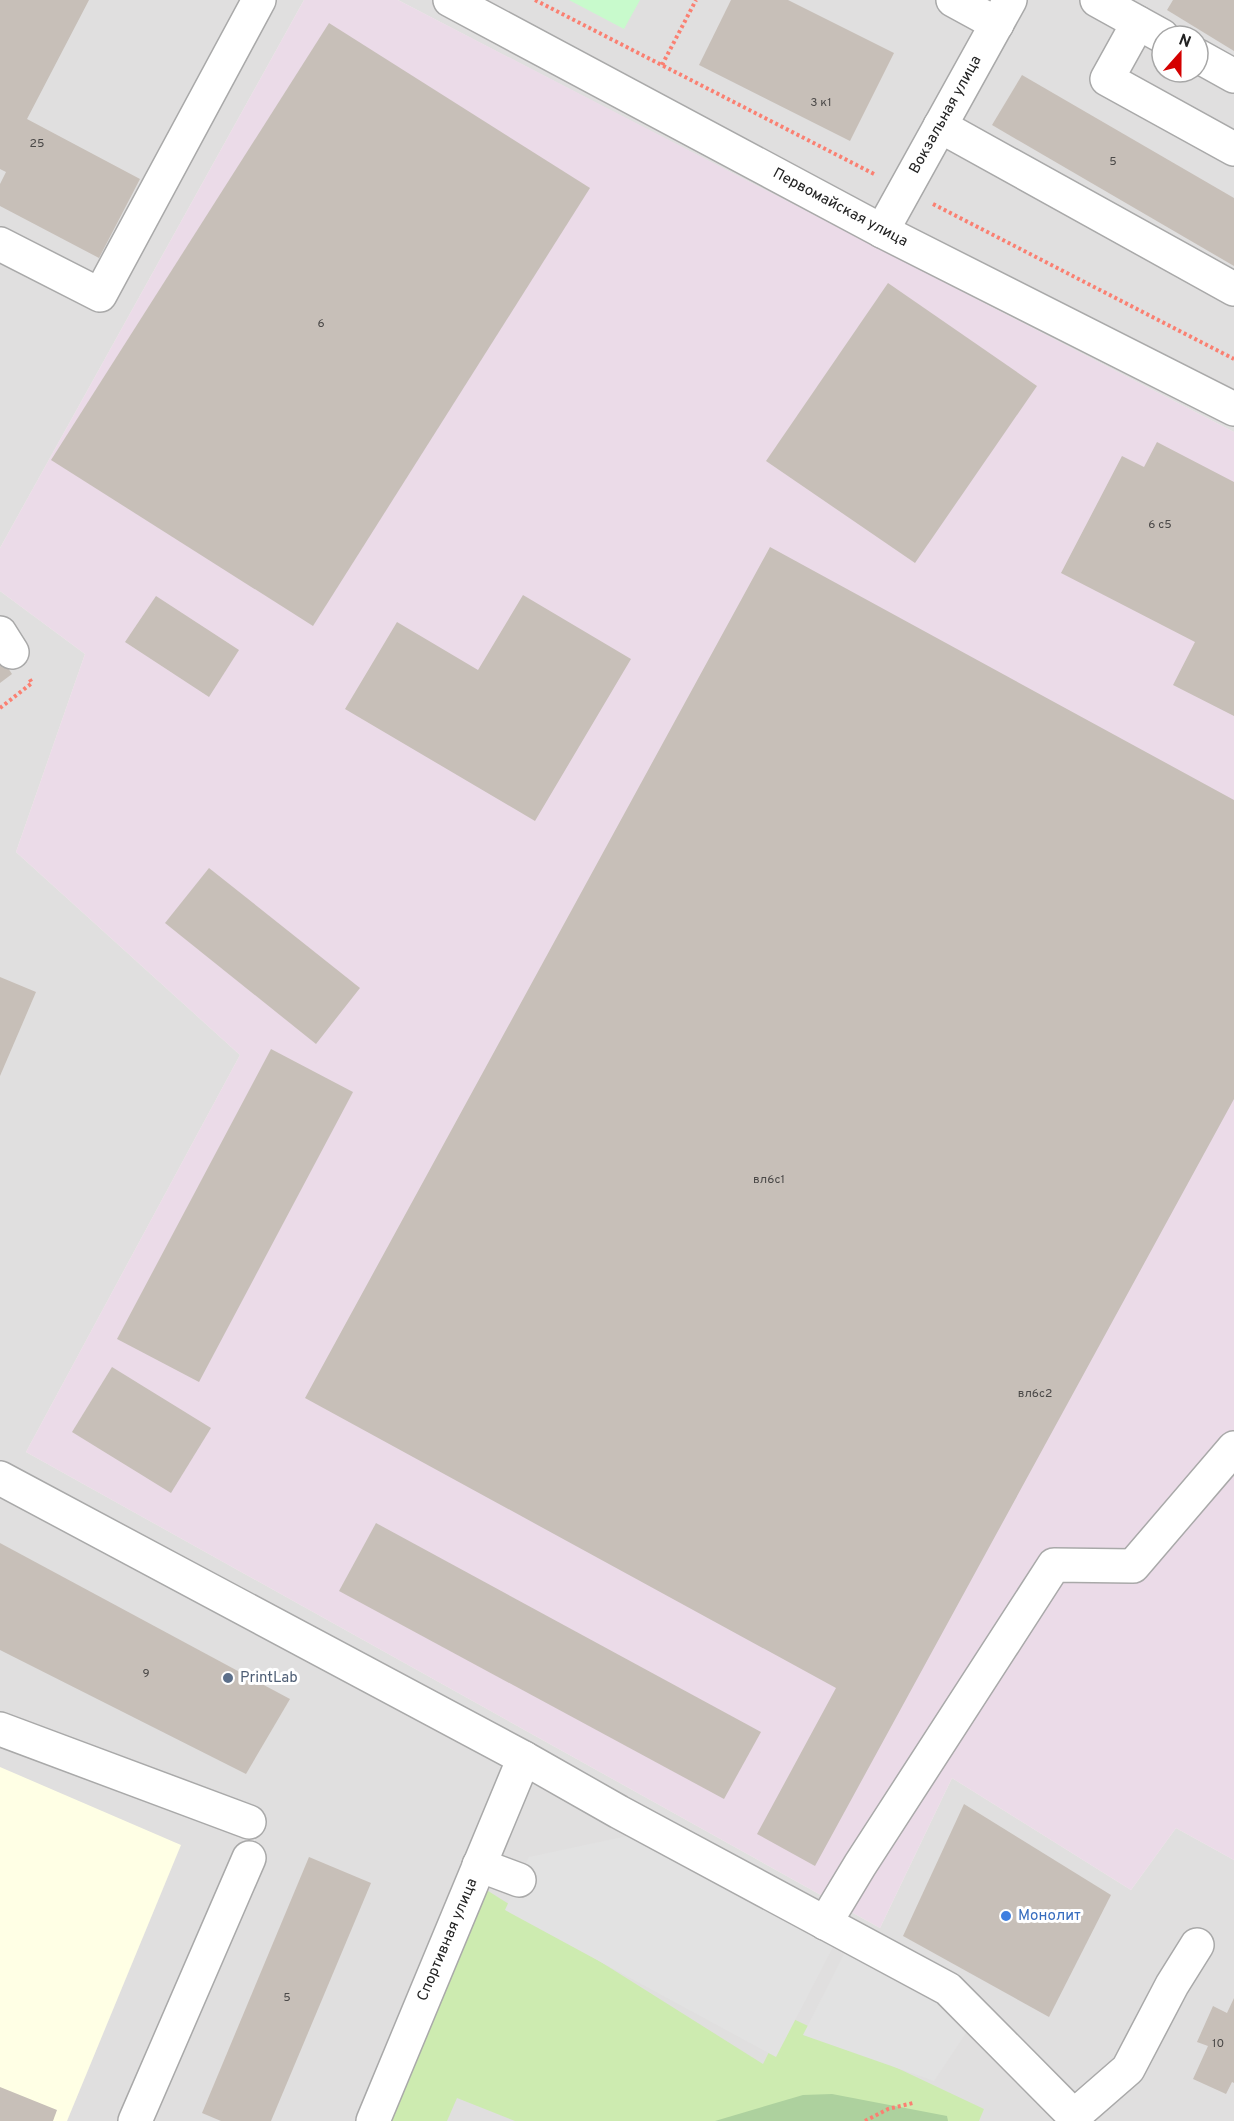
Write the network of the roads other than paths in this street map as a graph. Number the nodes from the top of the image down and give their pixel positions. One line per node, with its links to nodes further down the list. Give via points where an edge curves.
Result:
1 (260, 0): 12 (street, via 100,295)
2 (450, 0): 11 (street, Первомайская улица)
3 (953, 0): 5 (street)
4 (1097, 0): 6 (street)
5 (1004, 12): 9 (street, Вокзальная улица)
6 (1150, 30): 10 (street, via 1107,79)
7 (1210, 63): 8 (street)
8 (1234, 76)
9 (940, 126): 11 (street, Вокзальная улица); 13 (street)
10 (1234, 149)
11 (882, 231): 14 (street, Первомайская улица)
12 (0, 244)
13 (1234, 289)
14 (1234, 409)
15 (1234, 1448): 23 (street, via 1133,1566 1054,1565)
16 (0, 1478): 18 (street)
17 (0, 1729): 19 (street)
18 (524, 1758): 21 (street, Спортивная улица); 23 (street)
19 (249, 1822)
20 (249, 1858): 26 (street)
21 (479, 1865): 22 (street); 27 (street, Спортивная улица)
22 (519, 1880)
23 (825, 1923): 25 (street, via 948,1989)
24 (1197, 1945): 25 (street, via 1128,2069)
25 (1071, 2118)
26 (135, 2121)
27 (372, 2121)

